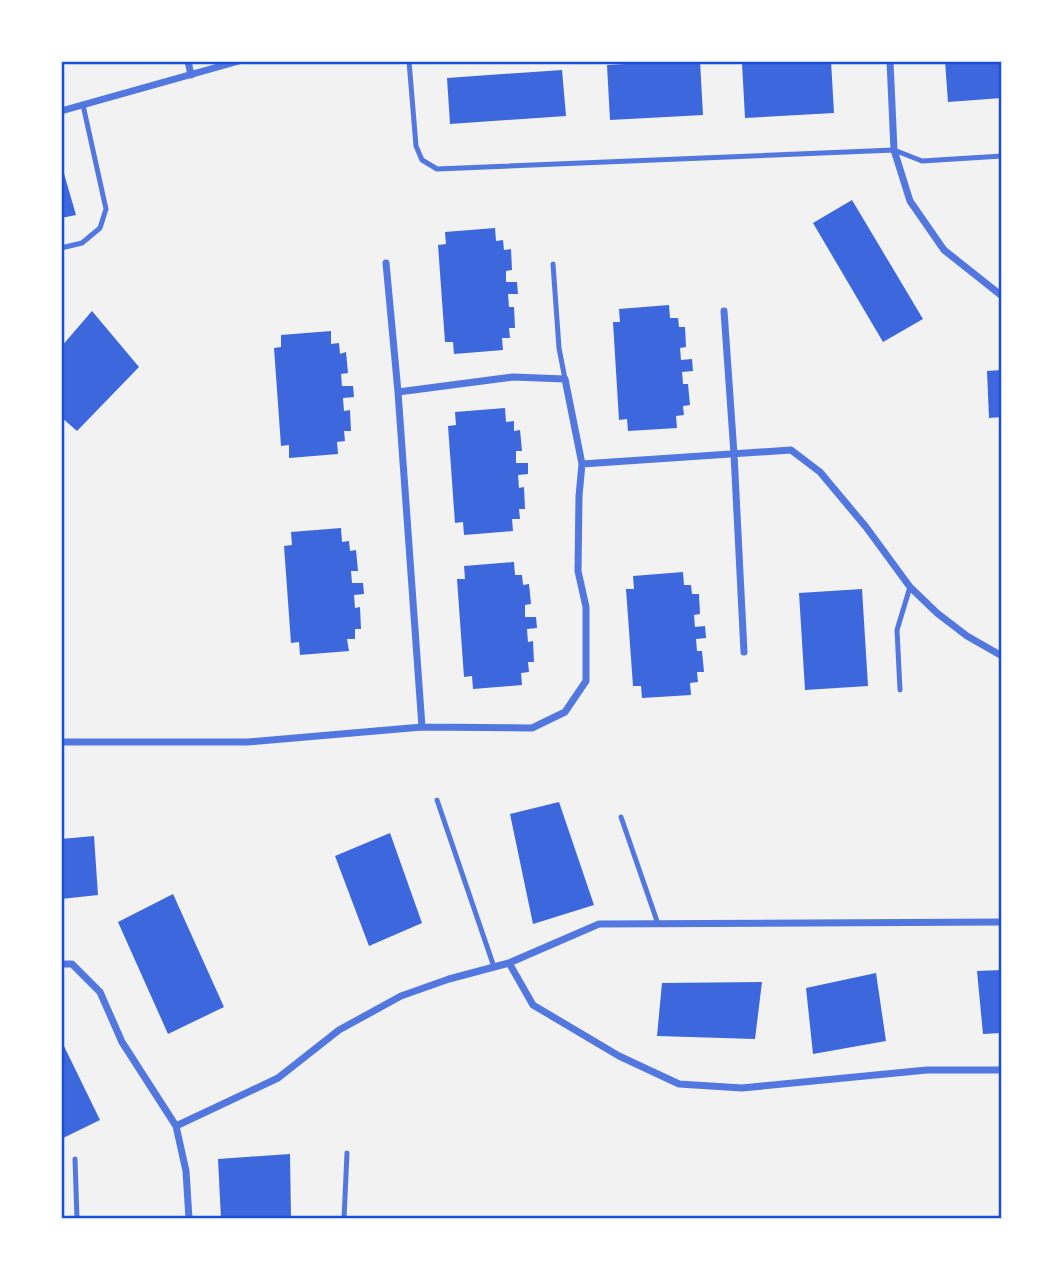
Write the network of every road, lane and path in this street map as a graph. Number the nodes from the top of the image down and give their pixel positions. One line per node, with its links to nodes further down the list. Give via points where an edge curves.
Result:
1 (188, 61): 5 (street)
2 (239, 61): 5 (street)
3 (408, 61): 8 (lane, via 416,146 422,160 437,169)
4 (890, 61): 8 (street)
5 (191, 75): 6 (street)
6 (83, 105): 7 (street); 10 (lane, via 106,209 100,228 82,243)
7 (61, 111)
8 (894, 150): 9 (lane, via 922,162); 13 (street, via 909,201 944,250)
9 (1002, 156)
10 (61, 248)
11 (386, 263): 16 (street)
12 (553, 264): 15 (lane)
13 (1002, 296)
14 (723, 311): 17 (street)
15 (565, 379): 16 (street, via 513,377); 18 (street)
16 (398, 391): 23 (street)
17 (734, 454): 18 (street); 19 (street, via 791,450 820,472); 20 (street)
18 (582, 464): 23 (street, via 578,571 586,607 586,681 565,712 532,727)
19 (910, 587): 21 (street, via 937,614); 22 (lane, via 897,630)
20 (744, 652)
21 (1002, 656)
22 (900, 690)
23 (422, 727): 24 (street, via 248,742)
24 (61, 742)
25 (437, 800): 31 (lane)
26 (621, 817): 28 (lane)
27 (1002, 922): 28 (street)
28 (658, 924): 29 (street, via 599,924)
29 (509, 963): 31 (street); 32 (street, via 533,1005 619,1056 679,1084 743,1088 927,1070)
30 (61, 964): 33 (street, via 72,964 100,992 122,1042)
31 (494, 967): 33 (street, via 401,996 340,1030 278,1078)
32 (1002, 1070)
33 (176, 1126): 37 (street, via 186,1171)
34 (347, 1153): 38 (lane)
35 (75, 1159): 36 (lane)
36 (77, 1219)
37 (189, 1219)
38 (344, 1219)

